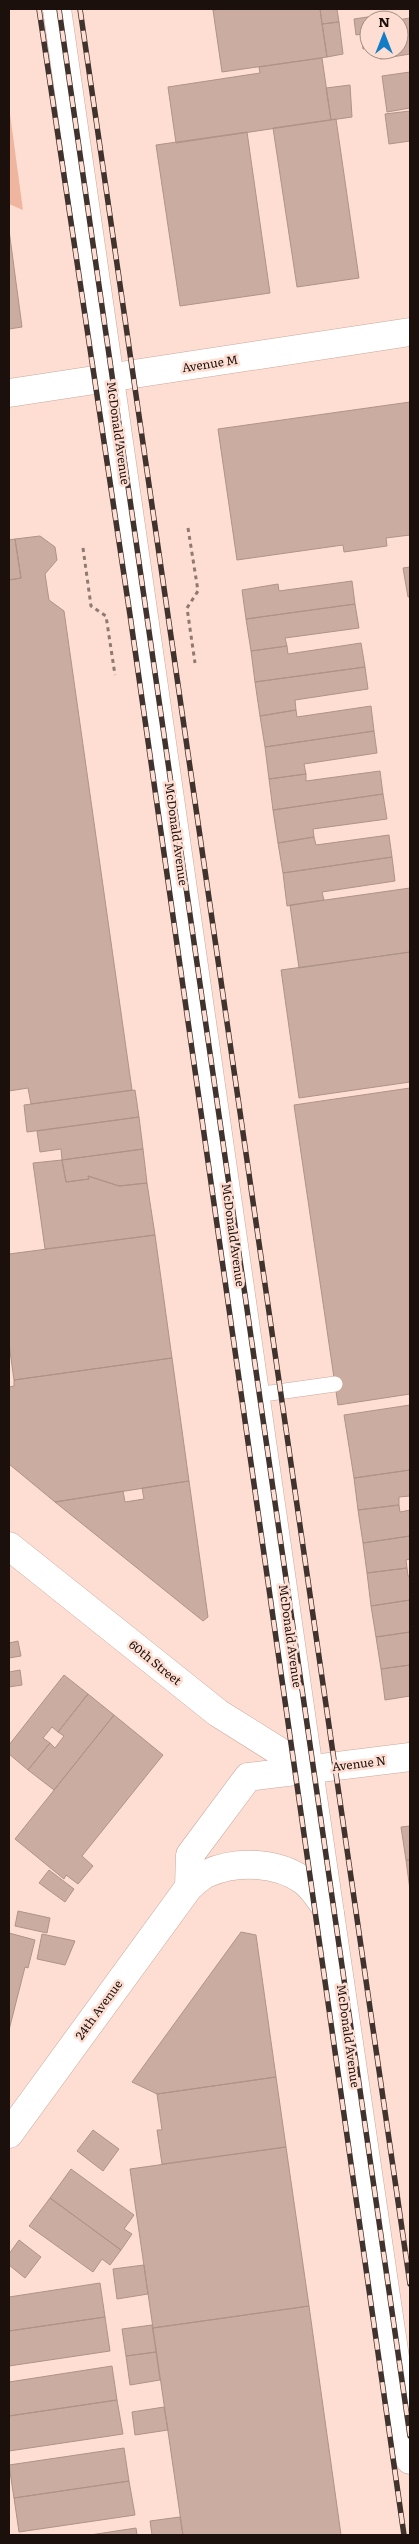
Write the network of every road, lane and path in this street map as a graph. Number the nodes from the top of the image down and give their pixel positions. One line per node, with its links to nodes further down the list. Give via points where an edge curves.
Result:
1 (57, 9): 3 (main road, McDonald Avenue)
2 (410, 332): 3 (main road, Avenue M)
3 (110, 379): 4 (main road, Avenue M); 10 (main road, McDonald Avenue)
4 (9, 393)
5 (188, 528): 7 (path, via 198,591 187,608)
6 (83, 548): 8 (path, via 91,606 106,616)
7 (195, 663)
8 (114, 675)
9 (335, 1384): 10 (lane)
10 (256, 1395): 13 (main road, McDonald Avenue)
11 (9, 1546): 13 (main road, 60th Street, via 218,1713)
12 (410, 1757): 13 (main road, Avenue N)
13 (309, 1770): 14 (main road, via 248,1777 190,1854); 15 (main road, McDonald Avenue)
14 (189, 1887): 15 (main road, 24th Avenue, via 224,1867 266,1866 286,1871 303,1881 317,1893); 16 (main road, 24th Avenue)
15 (330, 1914): 17 (main road, McDonald Avenue)
16 (9, 2134)
17 (410, 2460)

